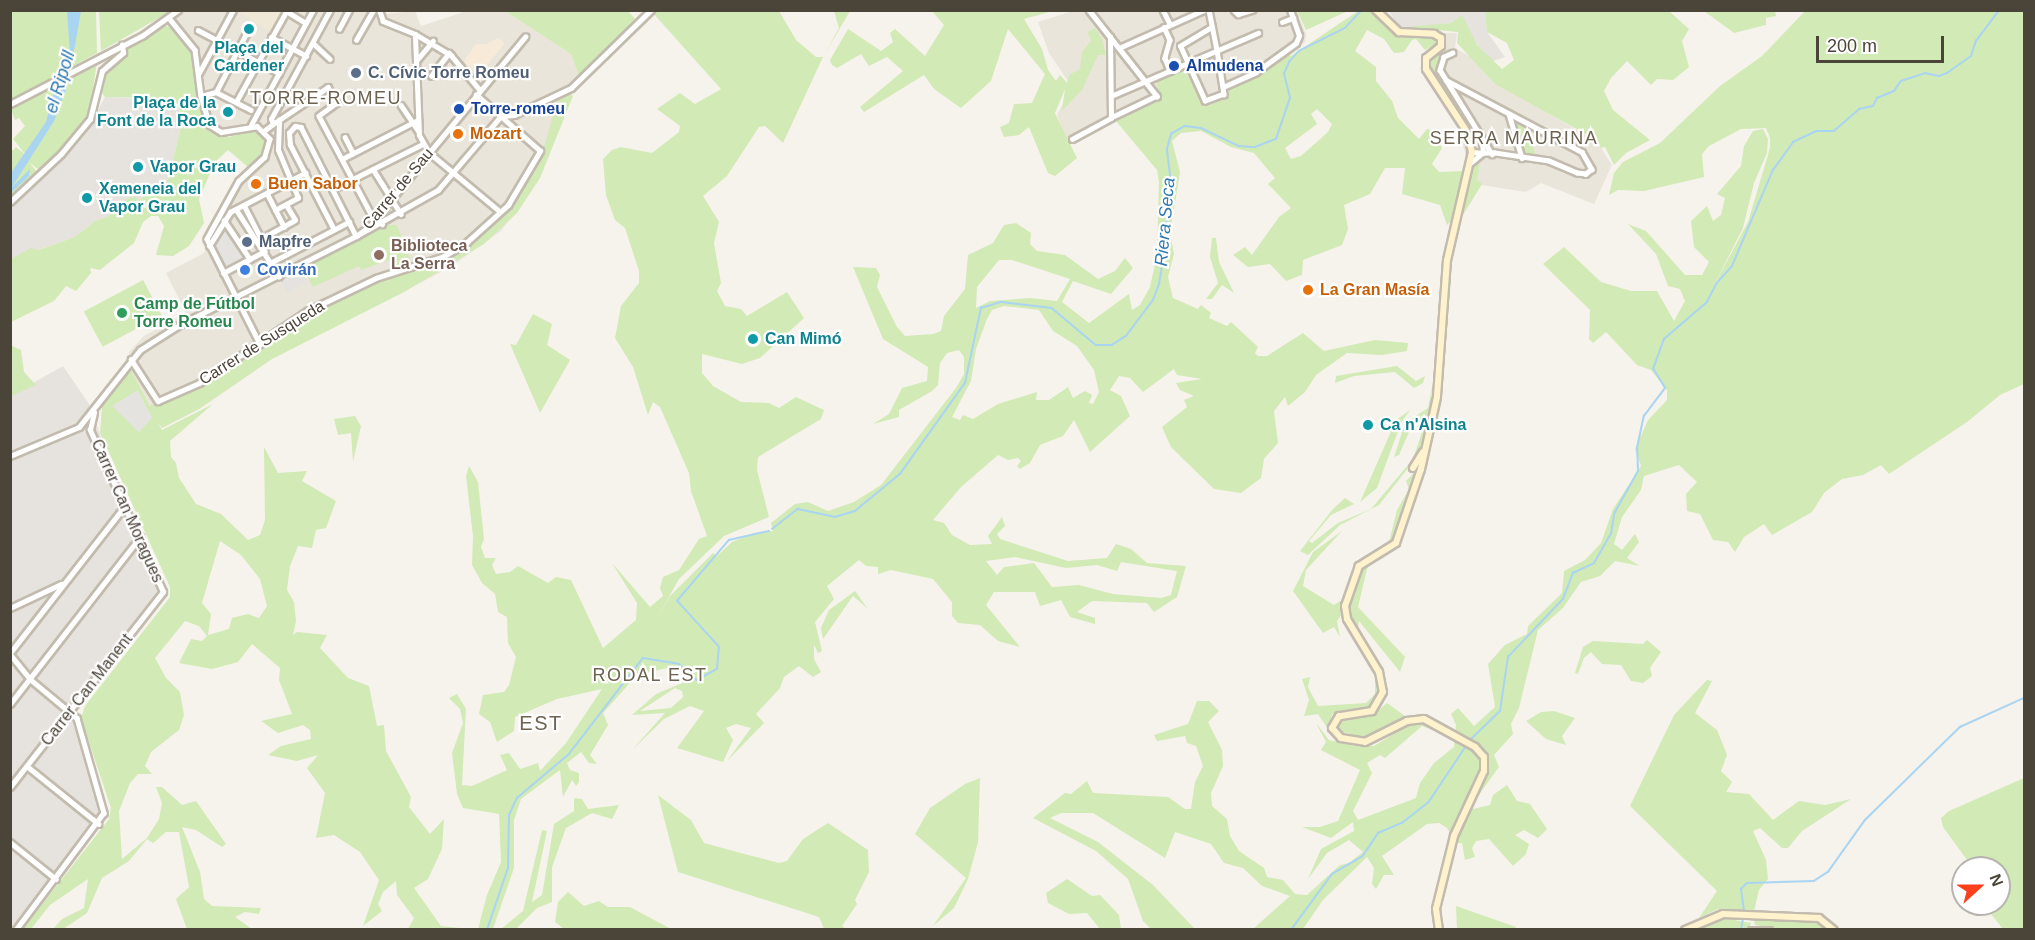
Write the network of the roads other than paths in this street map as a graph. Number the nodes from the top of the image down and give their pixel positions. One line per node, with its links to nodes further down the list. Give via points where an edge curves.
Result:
1 (178, 10): 18 (street)
2 (233, 10): 32 (street)
3 (313, 10): 21 (street)
4 (330, 10): 35 (street)
5 (350, 10): 24 (street)
6 (373, 10): 33 (street)
7 (379, 10): 28 (street, via 383,21)
8 (651, 10): 65 (street, via 571,88 514,115)
9 (1163, 10): 22 (street)
10 (1204, 10): 22 (street)
11 (1209, 10): 23 (street)
12 (1234, 10): 13 (street, via 1238,14)
13 (1252, 10)
14 (1290, 10): 19 (street)
15 (1376, 10): 76 (main road, via 1399,32 1432,33 1441,38 1440,46 1426,58 1426,69)
16 (286, 11): 21 (street); 29 (street)
17 (1091, 11): 31 (street)
18 (169, 18): 36 (street); 50 (street, via 192,43)
19 (1293, 18): 20 (street); 54 (street, via 1299,36 1296,43 1256,72)
20 (1282, 22)
21 (306, 23): 37 (street)
22 (1167, 26): 38 (street); 48 (street, via 1170,40 1165,58)
23 (1212, 27): 39 (street); 47 (street, via 1198,32 1181,48)
24 (339, 29)
25 (198, 30): 32 (street)
26 (1258, 33): 39 (street)
27 (246, 34): 40 (street)
28 (415, 36): 34 (street); 45 (street)
29 (272, 37): 37 (street); 46 (street)
30 (525, 37): 55 (street, Carrer de Sau)
31 (1110, 37): 38 (street); 59 (street)
32 (217, 40): 40 (street); 50 (street)
33 (356, 40)
34 (433, 41): 41 (street); 45 (street)
35 (313, 43): 43 (street); 44 (street)
36 (122, 45): 61 (street); 97 (street, via 123,53 102,71 90,119 61,154)
37 (292, 48): 43 (street); 49 (street)
38 (1119, 48): 53 (street)
39 (1217, 50): 47 (street); 54 (street)
40 (238, 51): 46 (street); 56 (street)
41 (449, 53): 51 (street); 55 (street)
42 (1453, 53): 52 (street, via 1441,62 1440,70)
43 (306, 56): 69 (street)
44 (330, 59)
45 (416, 61): 68 (street)
46 (257, 63): 49 (street); 60 (street)
47 (1186, 64): 48 (street); 54 (street, via 1205,102 1224,94)
48 (1170, 71): 53 (street)
49 (279, 73): 71 (street)
50 (198, 75): 58 (street)
51 (431, 76)
52 (1446, 80): 64 (street); 77 (street)
53 (1146, 81): 59 (street); 66 (street, via 1157,96)
54 (1223, 87)
55 (480, 90): 57 (street, Carrer de Sau)
56 (216, 92): 58 (street); 60 (street)
57 (476, 95): 65 (street); 81 (street, Carrer de Sau)
58 (201, 96): 71 (street, via 208,120 217,131)
59 (1111, 96): 66 (street)
60 (236, 102): 63 (street)
61 (10, 104)
62 (401, 105): 70 (street)
63 (250, 110)
64 (1509, 114): 84 (street); 84 (street, via 1582,152 1592,169 1586,174 1577,173 1549,161)
65 (501, 116): 89 (street); 102 (street, Carrer de Susqueda, via 540,148 525,180)
66 (1111, 118): 75 (street)
67 (279, 120): 69 (street); 85 (street, via 328,87 337,103 319,116); 92 (street, via 278,150)
68 (418, 120): 70 (street); 73 (street)
69 (272, 121): 72 (street)
70 (411, 123): 73 (street); 80 (street)
71 (251, 125): 72 (street)
72 (264, 130): 112 (street, via 270,139 268,150 233,190 208,232)
73 (418, 132): 78 (street)
74 (345, 136): 80 (street)
75 (1072, 139)
76 (1470, 140): 77 (street); 79 (main road)
77 (1480, 140): 82 (street); 83 (street)
78 (423, 144): 81 (street); 87 (street)
79 (1472, 152): 82 (street); 86 (main road)
80 (353, 153): 85 (street)
81 (429, 153): 89 (street); 96 (street, Carrer de Sau)
82 (1483, 153): 83 (street); 86 (street)
83 (1492, 154): 84 (street)
84 (1522, 158)
85 (342, 159): 91 (street)
86 (1471, 163): 125 (main road, via 1447,260 1437,391)
87 (373, 169): 91 (street); 96 (street)
88 (305, 173): 90 (street, via 288,139 291,129 301,127); 92 (street); 93 (street)
89 (455, 173): 102 (street); 103 (street, via 428,198)
90 (327, 179): 93 (street); 94 (street)
91 (352, 179): 94 (street); 104 (street)
92 (290, 181): 95 (street); 99 (street, via 298,198)
93 (312, 187): 109 (street)
94 (333, 189): 106 (street)
95 (267, 193): 98 (street); 101 (street)
96 (390, 200): 103 (street); 104 (street, Carrer de Sau)
97 (10, 202)
98 (244, 205): 100 (street); 111 (street)
99 (286, 205): 101 (street); 108 (street, via 295,220)
100 (237, 208): 105 (street); 111 (street)
101 (275, 210): 108 (street)
102 (500, 212): 119 (street, Carrer de Susqueda, via 466,243 442,257 347,291 307,311)
103 (400, 214): 107 (street)
104 (376, 218): 107 (street); 110 (street, Carrer de Sau)
105 (225, 220): 112 (street); 114 (street)
106 (349, 222): 109 (street); 110 (street)
107 (382, 224): 110 (street)
108 (284, 227): 111 (street)
109 (334, 230): 115 (street)
110 (356, 236): 117 (street, Carrer de Sau)
111 (259, 240): 113 (street)
112 (209, 246): 116 (street)
113 (265, 251): 114 (street); 115 (street)
114 (250, 259): 116 (street)
115 (272, 262): 117 (street)
116 (223, 273): 118 (street)
117 (279, 276): 118 (street, Carrer de Sau)
118 (235, 297): 119 (street); 120 (street, via 181,324)
119 (260, 344): 120 (street, Carrer de Susqueda, via 199,383 158,401)
120 (131, 359): 121 (street)
121 (94, 409): 122 (street); 124 (street)
122 (86, 419): 123 (street); 124 (street)
123 (79, 427): 124 (street, via 85,433); 126 (street)
124 (91, 427): 128 (street, Carrer Can Moragues)
125 (1426, 446): 127 (main road); 143 (main road, via 1396,543 1359,566 1345,606 1347,619 1381,677 1381,699 1368,713 1339,716 1332,726 1341,738 1365,742 1407,721 1424,719 1475,747 1484,757 1484,771 1454,836 1436,909)
126 (10, 456)
127 (1413, 468)
128 (125, 506): 129 (street, Carrer Can Moragues); 130 (street)
129 (140, 537): 131 (street, Carrer Can Moragues); 134 (street)
130 (68, 579): 132 (street, via 55,589); 133 (street)
131 (163, 592): 136 (street, Carrer Can Manent)
132 (10, 608)
133 (10, 653): 134 (street)
134 (30, 679): 135 (street); 136 (street)
135 (10, 704)
136 (70, 711): 137 (street, Carrer Can Manent); 139 (street, via 77,718 104,813)
137 (27, 766): 138 (street, Carrer Can Manent); 139 (street)
138 (10, 787)
139 (99, 824): 141 (street)
140 (10, 842): 141 (street)
141 (56, 879): 142 (street)
142 (16, 930)
143 (1439, 930)
144 (1685, 930): 147 (main road, via 1723,914 1819,918)
145 (1751, 930): 146 (street)
146 (1770, 930)
147 (1834, 930)

